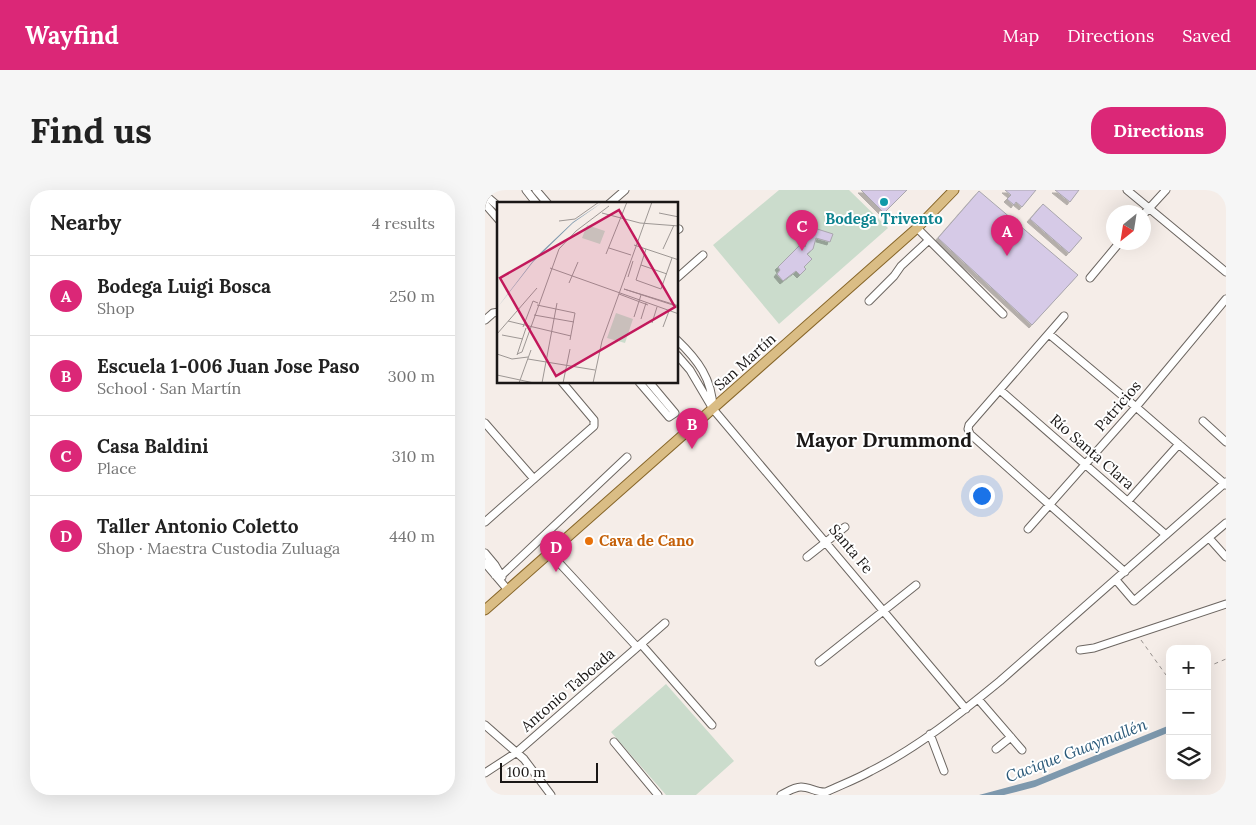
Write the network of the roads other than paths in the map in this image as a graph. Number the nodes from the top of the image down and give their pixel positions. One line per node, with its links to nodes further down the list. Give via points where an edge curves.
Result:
1 (526, 190): 8 (street)
2 (536, 190): 9 (street)
3 (625, 190): 10 (street)
4 (954, 190): 17 (main road, San Martín)
5 (1127, 190): 13 (street)
6 (1166, 190): 14 (street)
7 (485, 195): 12 (street)
8 (535, 202)
9 (546, 202)
10 (611, 202)
11 (485, 204): 16 (street)
12 (497, 205)
13 (1145, 205)
14 (1151, 206)
15 (1151, 210): 21 (street)
16 (497, 218)
17 (917, 228): 18 (street); 40 (main road, San Martín)
18 (929, 240): 25 (street); 27 (street)
19 (1114, 250): 23 (street)
20 (703, 255): 22 (street)
21 (1226, 272)
22 (679, 276)
23 (1091, 278)
24 (1226, 299): 39 (street, Patricios)
25 (869, 301)
26 (497, 312): 29 (street)
27 (1003, 314)
28 (1064, 316): 30 (street)
29 (485, 320)
30 (1049, 334): 38 (street); 39 (street)
31 (679, 342): 33 (street)
32 (679, 357): 37 (street, Santa Fe)
33 (708, 378): 37 (street); 40 (street)
34 (564, 384): 47 (street, via 595,423)
35 (641, 384): 36 (street, via 669,417 675,413)
36 (651, 384)
37 (699, 385): 40 (street, Santa Fe)
38 (1000, 390): 46 (street, Río Santa Clara); 50 (street, via 968,429 970,434)
39 (1136, 406): 44 (street); 46 (street, Patricios)
40 (713, 408): 57 (street, Santa Fe); 59 (main road, San Martín)
41 (1203, 421): 43 (street)
42 (485, 423): 47 (street)
43 (1226, 442)
44 (1179, 444): 48 (street); 49 (street)
45 (627, 457): 64 (street)
46 (1086, 464): 49 (street, Río Santa Clara); 50 (street, Patricios)
47 (534, 479): 51 (street)
48 (1225, 484): 55 (street)
49 (1128, 501): 55 (street, Río Santa Clara)
50 (1049, 506): 54 (street, Patricios); 63 (street)
51 (485, 522)
52 (1226, 523): 56 (street)
53 (845, 526): 57 (street)
54 (1028, 529)
55 (1166, 535): 63 (street)
56 (1209, 538): 61 (street); 65 (street, via 1134,601)
57 (826, 542): 60 (street); 70 (street, Santa Fe)
58 (485, 553): 64 (street)
59 (550, 553): 67 (main road, San Martín); 72 (street)
60 (807, 557)
61 (1226, 557)
62 (485, 563): 64 (street)
63 (1125, 572): 65 (street)
64 (499, 577): 67 (street)
65 (1116, 580): 75 (street)
66 (916, 586): 70 (street)
67 (508, 590): 69 (main road, San Martín)
68 (1226, 604): 73 (street, via 1095,648)
69 (485, 610)
70 (884, 610): 74 (street); 76 (street, Santa Fe)
71 (665, 623): 72 (street, Antonio Taboada)
72 (639, 646): 78 (street); 84 (street, Antonio Taboada)
73 (1080, 650)
74 (819, 662)
75 (977, 699): 76 (street); 80 (street)
76 (966, 709): 79 (street)
77 (485, 725): 84 (street)
78 (712, 725)
79 (930, 734): 85 (street); 89 (street, via 872,771 826,792 799,787)
80 (1011, 737): 82 (street); 83 (street)
81 (614, 742): 88 (street)
82 (996, 749)
83 (1022, 750)
84 (517, 752): 86 (street, Antonio Taboada); 87 (street)
85 (944, 771)
86 (485, 773)
87 (551, 795)
88 (658, 795)
89 (781, 795)

